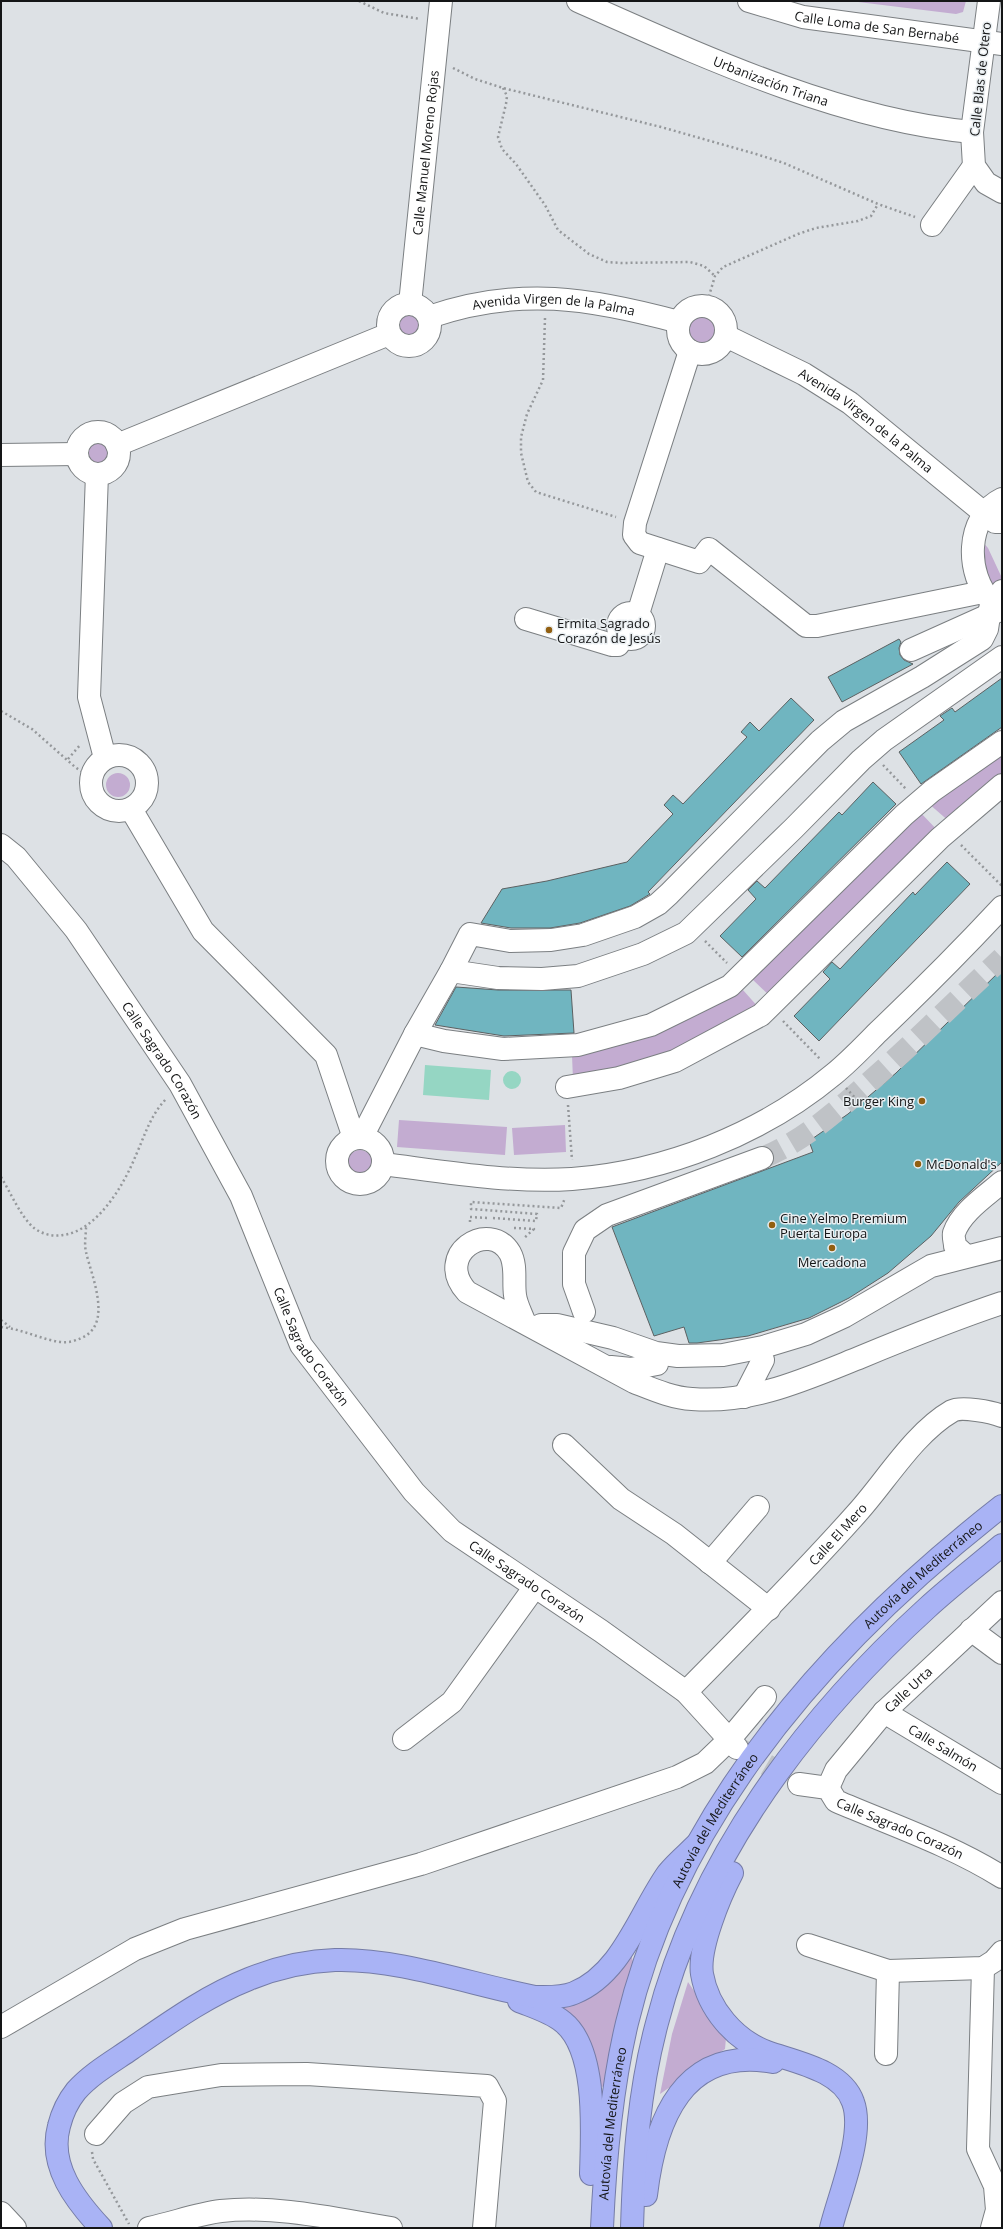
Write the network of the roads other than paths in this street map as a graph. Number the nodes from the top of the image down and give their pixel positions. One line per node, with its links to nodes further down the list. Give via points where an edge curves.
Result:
1 (578, 1): 6 (street, Urbanización Triana, via 754,76 891,119 939,129)
2 (749, 1): 5 (street, Calle Loma de San Bernabé, via 803,17)
3 (989, 1): 5 (street, Calle Blas de Otero)
4 (440, 11): 10 (street, Calle Manuel Moreno Rojas)
5 (993, 43): 6 (street, Calle Blas de Otero)
6 (972, 132): 7 (street, Calle Blas de Otero)
7 (974, 166): 8 (street, via 986,183); 9 (street)
8 (1002, 192)
9 (932, 225)
10 (410, 304): 11 (street, via 421,308); 13 (street, via 393,310 388,322)
11 (429, 317): 12 (street, Avenida Virgen de la Palma, via 451,310 525,297 602,303); 13 (street, via 429,334 417,345 401,346)
12 (679, 322): 14 (street, via 690,309 706,306 714,308 725,320); 15 (street, via 678,335)
13 (389, 334): 16 (street)
14 (726, 336): 15 (street, via 723,343 712,352 704,354); 21 (street, Avenida Virgen de la Palma, via 804,374 850,403)
15 (690, 351): 22 (street, via 633,530 636,539 644,545)
16 (117, 445): 17 (street, via 106,434 92,433 82,440); 19 (street, via 116,463 106,472)
17 (77, 454): 18 (street); 19 (street, via 83,468)
18 (1, 455)
19 (97, 474): 28 (street, via 89,697)
20 (1002, 499): 21 (street, via 994,502)
21 (996, 523): 23 (street, via 976,527 973,543 979,585)
22 (658, 549): 23 (street, via 699,562 709,549 800,624 811,627); 24 (street, via 638,614 626,614 618,622 618,628 624,638 618,644 612,645)
23 (996, 605): 25 (street); 33 (street, via 982,639 906,687 854,715 820,741 658,904 617,924 582,935 551,940 510,941 470,934)
24 (526, 619)
25 (911, 650)
26 (1002, 657): 33 (street, via 884,740 861,760 686,933 643,954 578,976 513,978)
27 (1002, 742): 34 (street, via 932,791 904,815 730,986 659,1022 572,1046 503,1048 444,1041)
28 (105, 758): 30 (street, via 97,764 91,778 92,792 96,800 112,811); 30 (street, via 122,755 138,763 144,770 147,783 144,796)
29 (1002, 785): 35 (street, via 948,832 761,1015 675,1061)
30 (131, 808): 36 (street, via 202,931 326,1055)
31 (1, 845): 55 (street, Calle Sagrado Corazón, via 16,857 76,930 180,1084 241,1196 301,1345 414,1492 452,1531)
32 (1002, 907): 38 (street, via 931,982 834,1074 770,1118 703,1151 640,1168 573,1179 479,1176)
33 (451, 971): 34 (street)
34 (415, 1034): 36 (street)
35 (568, 1095)
36 (358, 1138): 38 (street, via 376,1143 381,1149); 38 (street, via 347,1141 338,1153 336,1161 341,1175 354,1184 370,1182 376,1178)
37 (762, 1158): 43 (street, via 607,1215 585,1230 574,1253 574,1284)
38 (384, 1164)
39 (1002, 1182): 41 (street, via 975,1205 954,1234 955,1246)
40 (1002, 1248): 41 (street)
41 (966, 1256): 44 (street, via 932,1266 845,1316 806,1334 763,1347 723,1355 678,1356 656,1353 613,1338 557,1325)
42 (1002, 1303): 48 (street, via 778,1390)
43 (584, 1312)
44 (528, 1323): 44 (street, via 515,1296 514,1265 509,1251 502,1244 492,1240 482,1239 473,1242 459,1256 456,1265 456,1275 460,1284 467,1292); 47 (street)
45 (763, 1360): 48 (street)
46 (657, 1364): 47 (street, via 631,1369)
47 (608, 1367): 48 (street, via 634,1382 692,1399)
48 (744, 1397)
49 (1002, 1416): 57 (street, Calle El Mero, via 990,1411 953,1410 925,1432 858,1512)
50 (564, 1445): 54 (street, via 622,1499 674,1534)
51 (1002, 1506): 69 (highway, Autovía del Mediterráneo, via 963,1536 888,1604 817,1676 747,1765)
52 (758, 1507): 54 (street)
53 (1002, 1545): 67 (highway, Autovía del Mediterráneo, via 928,1607 889,1644 821,1718)
54 (710, 1563): 57 (street)
55 (534, 1588): 60 (street, Calle Sagrado Corazón, via 601,1631); 63 (street, via 452,1702)
56 (1002, 1602): 58 (street, Calle Urta)
57 (768, 1609): 60 (street, Calle El Mero)
58 (971, 1630): 59 (street); 62 (street, Calle Urta)
59 (1002, 1653)
60 (686, 1692): 64 (street, Calle Sagrado Corazón)
61 (765, 1697): 64 (street)
62 (884, 1712): 65 (street, Calle Salmón); 68 (street, Calle Urta, via 836,1770)
63 (404, 1739)
64 (733, 1744): 76 (street, via 705,1763 677,1777 421,1864 185,1929 155,1940 135,1949)
65 (1002, 1783)
66 (799, 1784): 68 (street, Calle Sagrado Corazón)
67 (767, 1787): 78 (highway, via 741,1854 720,1897 702,1959 702,1973 714,2005 736,2035 755,2046); 91 (highway, Autovía del Mediterráneo, via 715,1873 687,1932 666,1991 649,2058 636,2135)
68 (828, 1788): 70 (street, Calle Sagrado Corazón, via 836,1801 938,1844)
69 (696, 1845): 75 (highway, via 669,1872 617,1956 603,1973 574,1994 535,1997); 90 (highway, Autovía del Mediterráneo, via 653,1937 627,2021 607,2148)
70 (1002, 1877)
71 (808, 1945): 74 (street)
72 (1002, 1952): 73 (street)
73 (983, 1968): 74 (street); 93 (street, via 978,2149 995,2186 997,2210)
74 (888, 1971): 77 (street)
75 (462, 1981): 80 (highway, via 387,1964 335,1960 298,1964 267,1972 228,1988 168,2024 98,2072 76,2091 64,2112 57,2138 58,2158); 89 (highway, via 549,2013 564,2023 574,2035 584,2062 590,2098)
76 (1, 2027)
77 (886, 2054)
78 (820, 2072): 82 (highway, via 835,2079 848,2091 857,2116 856,2138); 92 (highway, via 747,2058 716,2064 690,2080 675,2101 652,2155)
79 (96, 2134): 88 (street, via 123,2103 148,2087 221,2075 307,2074 487,2086 495,2101)
80 (68, 2184): 84 (highway, via 77,2211); 85 (highway)
81 (1, 2213): 83 (street)
82 (831, 2225)
83 (15, 2228)
84 (79, 2228)
85 (101, 2228)
86 (149, 2228): 87 (street, via 219,2211 249,2210 305,2215)
87 (391, 2228)
88 (484, 2228)
89 (592, 2228)
90 (602, 2228)
91 (632, 2228)
92 (641, 2228)
93 (992, 2228)

